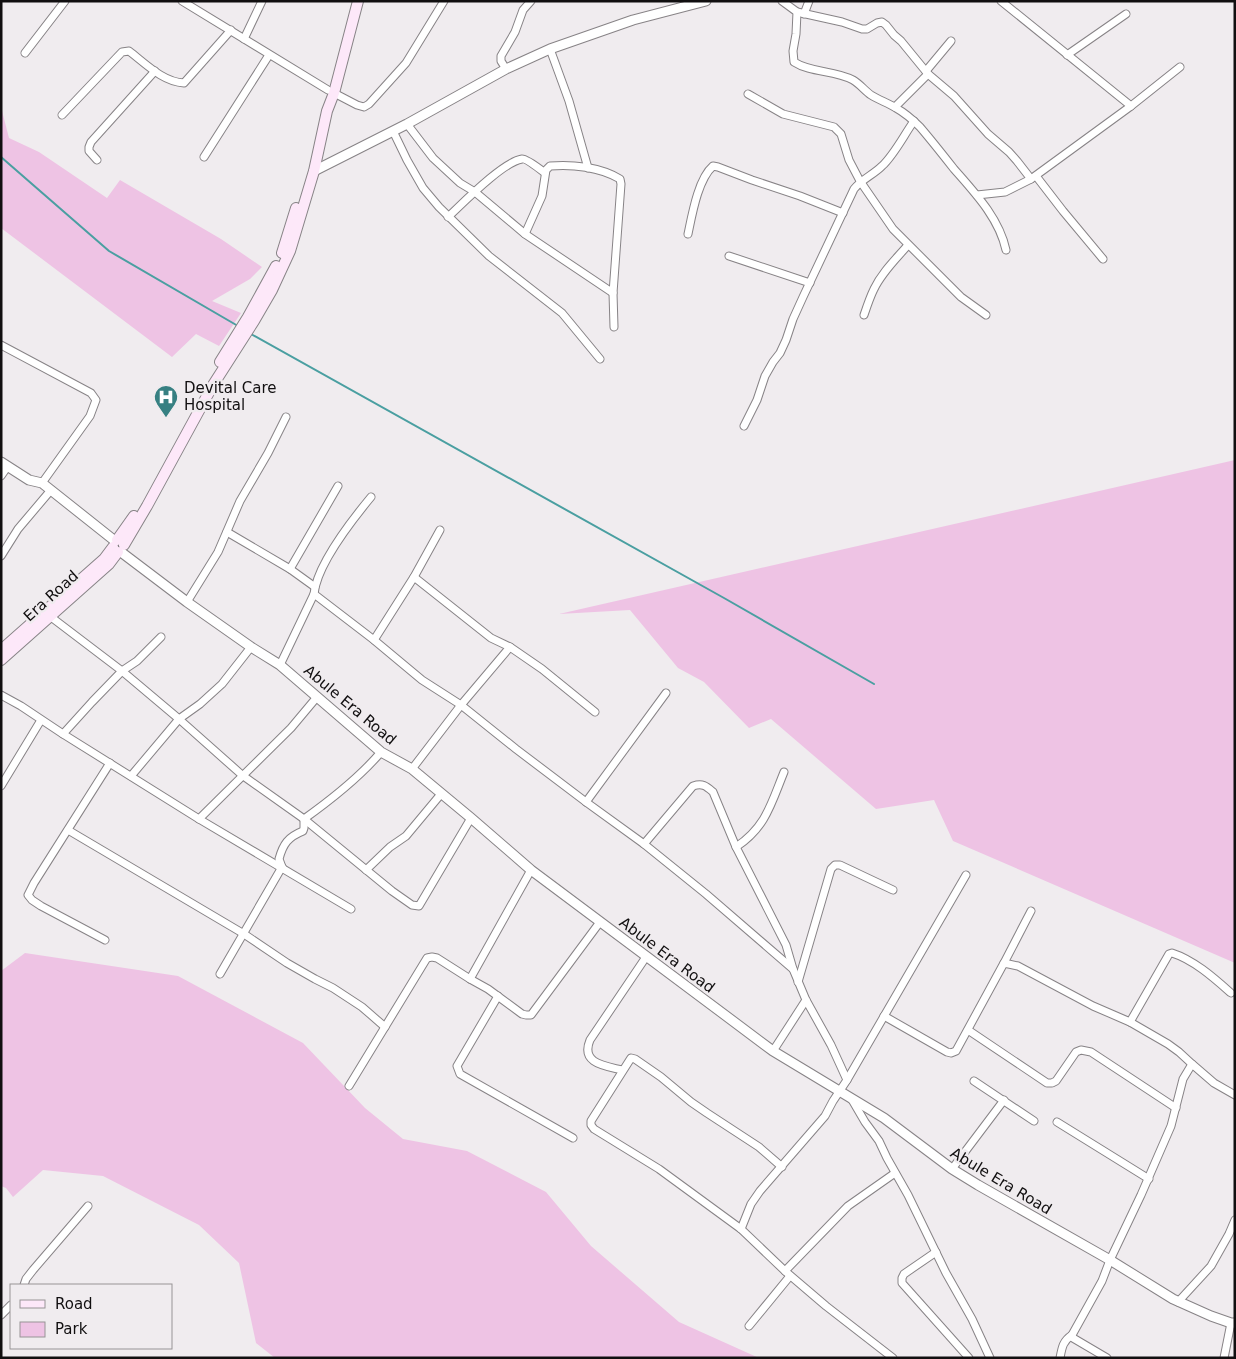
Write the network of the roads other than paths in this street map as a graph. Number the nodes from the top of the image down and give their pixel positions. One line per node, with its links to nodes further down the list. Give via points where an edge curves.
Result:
1 (65, 1): 18 (street)
2 (182, 1): 14 (street)
3 (262, 1): 15 (street)
4 (351, 1): 25 (main road)
5 (358, 1): 25 (main road)
6 (444, 1): 25 (street, via 406,63 369,104 357,106)
7 (531, 1): 22 (street, via 522,10 515,32 501,56)
8 (706, 1): 17 (street, via 633,20)
9 (782, 1): 12 (street)
10 (809, 1): 12 (street)
11 (1001, 1): 20 (street)
12 (800, 13): 24 (street, via 862,29 882,22); 28 (street, via 794,62 854,80 869,94)
13 (1126, 14): 20 (street)
14 (231, 30): 15 (street); 23 (street, via 184,83 176,83)
15 (244, 39): 19 (street)
16 (951, 41): 24 (street)
17 (550, 49): 22 (street); 35 (street)
18 (25, 53)
19 (269, 55): 25 (street); 33 (street)
20 (1067, 55): 27 (street)
21 (1180, 67): 27 (street)
22 (506, 69): 31 (street)
23 (155, 71): 29 (street, via 129,51 122,52); 34 (street, via 91,142 89,151)
24 (927, 72): 28 (street); 38 (street)
25 (331, 91): 36 (main road); 54 (main road, via 285,244)
26 (748, 94): 39 (street, via 782,114 838,130)
27 (1131, 106): 38 (street)
28 (895, 108): 30 (street)
29 (62, 115)
30 (914, 121): 39 (street, via 883,165); 41 (street)
31 (407, 124): 32 (street); 40 (street, via 433,158)
32 (393, 131): 36 (street); 43 (street, via 423,188)
33 (204, 157)
34 (97, 160)
35 (588, 168): 37 (street, via 550,166); 51 (street, via 615,176 621,184)
36 (314, 172): 54 (main road, via 290,251 272,290)
37 (545, 173): 40 (street, via 522,159 508,164); 44 (street, via 542,196)
38 (1033, 177): 41 (street, via 1005,192); 49 (street)
39 (860, 182): 42 (street); 46 (street)
40 (475, 192): 43 (street); 44 (street)
41 (977, 195): 47 (street, via 999,229)
42 (843, 214): 45 (street, via 713,166 700,188); 50 (street)
43 (448, 217): 57 (street, via 489,256 562,313)
44 (525, 234): 51 (street)
45 (688, 234)
46 (908, 245): 52 (street, via 879,280); 53 (street, via 961,297)
47 (1006, 250)
48 (730, 256): 50 (street)
49 (1103, 259)
50 (810, 283): 59 (street)
51 (613, 293): 55 (street)
52 (864, 315)
53 (986, 315)
54 (251, 319): 68 (main road, via 147,506)
55 (614, 327)
56 (1, 345): 62 (street, via 91,393 96,400 90,416)
57 (600, 359)
58 (286, 417): 67 (street, via 240,501)
59 (744, 426)
60 (5, 464): 61 (street); 62 (street, Abule Era Road, via 29,480)
61 (1, 476)
62 (42, 483): 64 (street, Abule Era Road)
63 (338, 486): 70 (street)
64 (51, 490): 68 (street, Abule Era Road); 69 (street, via 18,529)
65 (371, 497): 72 (street, via 324,564)
66 (440, 530): 71 (street)
67 (227, 532): 70 (street); 73 (street)
68 (118, 546): 73 (street, Abule Era Road); 74 (main road, Era Road, via 109,564); 79 (main road)
69 (1, 556)
70 (290, 569): 72 (street)
71 (414, 577): 76 (street); 78 (street, via 491,638)
72 (314, 590): 76 (street); 81 (street)
73 (187, 602): 77 (street, Abule Era Road)
74 (51, 617): 80 (main road, Era Road); 82 (street)
75 (161, 636): 82 (street)
76 (374, 640): 86 (street, via 422,680)
77 (251, 647): 81 (street, Abule Era Road); 88 (street, via 222,684)
78 (510, 647): 86 (street); 87 (street)
79 (1, 650)
80 (1, 660)
81 (280, 665): 85 (street, Abule Era Road)
82 (122, 672): 88 (street); 90 (street)
83 (666, 693): 99 (street)
84 (1, 695): 89 (street)
85 (318, 697): 91 (street, Abule Era Road); 95 (street)
86 (461, 705): 93 (street); 99 (street)
87 (595, 712)
88 (179, 719): 95 (street); 96 (street)
89 (41, 720): 90 (street); 97 (street)
90 (63, 734): 92 (street)
91 (381, 752): 93 (street, Abule Era Road); 102 (street, via 338,795)
92 (110, 763): 96 (street); 103 (street)
93 (412, 769): 98 (street, Abule Era Road)
94 (784, 772): 105 (street, via 760,826)
95 (242, 775): 101 (street); 102 (street)
96 (131, 776): 101 (street)
97 (2, 786)
98 (441, 794): 100 (street, Abule Era Road); 107 (street, via 406,836)
99 (586, 802): 104 (street)
100 (471, 818): 107 (street, via 419,906 412,905); 108 (street, Abule Era Road)
101 (199, 819): 106 (street)
102 (304, 819): 106 (street, via 303,831 293,834 282,848 278,859); 107 (street)
103 (68, 830): 114 (street); 115 (street, via 28,895 41,906)
104 (644, 844): 105 (street, via 686,793 700,784 714,792); 118 (street)
105 (736, 847): 118 (street, via 786,945)
106 (282, 867): 111 (street); 114 (street)
107 (366, 870)
108 (531, 870): 113 (street, Abule Era Road); 120 (street)
109 (966, 875): 125 (street)
110 (893, 890): 121 (street, via 840,864 831,868)
111 (351, 909)
112 (1031, 911): 117 (street)
113 (600, 922): 116 (street, Abule Era Road); 123 (street, via 531,1015 522,1014)
114 (244, 934): 119 (street); 127 (street, via 362,1007)
115 (105, 940)
116 (646, 957): 129 (street, Abule Era Road); 131 (street, via 587,1047 587,1053 598,1064)
117 (1004, 963): 126 (street, via 1018,966); 128 (street)
118 (793, 969): 121 (street)
119 (220, 974)
120 (470, 979): 123 (street); 127 (street, via 437,958 427,958)
121 (798, 983): 124 (street)
122 (1231, 993): 126 (street, via 1213,977 1172,953)
123 (498, 996): 142 (street, via 457,1066 460,1074)
124 (806, 1000): 129 (street); 132 (street, via 832,1045)
125 (884, 1016): 128 (street, via 952,1053); 132 (street)
126 (1130, 1022): 130 (street, via 1168,1044)
127 (385, 1027): 134 (street)
128 (968, 1030): 139 (street, via 1047,1083 1056,1081 1076,1052 1091,1052)
129 (773, 1051): 135 (street, Abule Era Road)
130 (1192, 1064): 136 (street, via 1214,1083); 139 (street, via 1182,1079)
131 (622, 1070): 143 (street, via 631,1058 638,1061); 149 (street, via 591,1126 659,1169)
132 (847, 1080): 135 (street)
133 (974, 1081): 138 (street)
134 (349, 1086)
135 (840, 1091): 137 (street, Abule Era Road); 143 (street, via 825,1116)
136 (1235, 1095)
137 (851, 1098): 144 (street, Abule Era Road, via 884,1118); 145 (street)
138 (1004, 1100): 140 (street); 144 (street)
139 (1176, 1108): 146 (street)
140 (1034, 1120)
141 (1057, 1122): 146 (street)
142 (574, 1138)
143 (782, 1167): 149 (street, via 751,1204)
144 (952, 1169): 151 (street, Abule Era Road)
145 (895, 1173): 150 (street); 152 (street, via 848,1206)
146 (1148, 1179): 151 (street)
147 (88, 1206): 153 (street)
148 (1235, 1220): 154 (street, via 1211,1266)
149 (740, 1229): 152 (street)
150 (936, 1252): 160 (street, via 904,1274 902,1282); 161 (street)
151 (1110, 1260): 154 (street, Abule Era Road); 157 (street)
152 (788, 1274): 156 (street); 159 (street)
153 (25, 1284)
154 (1178, 1302): 155 (street, Abule Era Road)
155 (1233, 1323): 163 (street)
156 (749, 1326)
157 (1072, 1335): 158 (street); 162 (street, via 1062,1344)
158 (1105, 1357)
159 (893, 1358)
160 (969, 1358)
161 (990, 1358)
162 (1060, 1358)
163 (1224, 1358)

